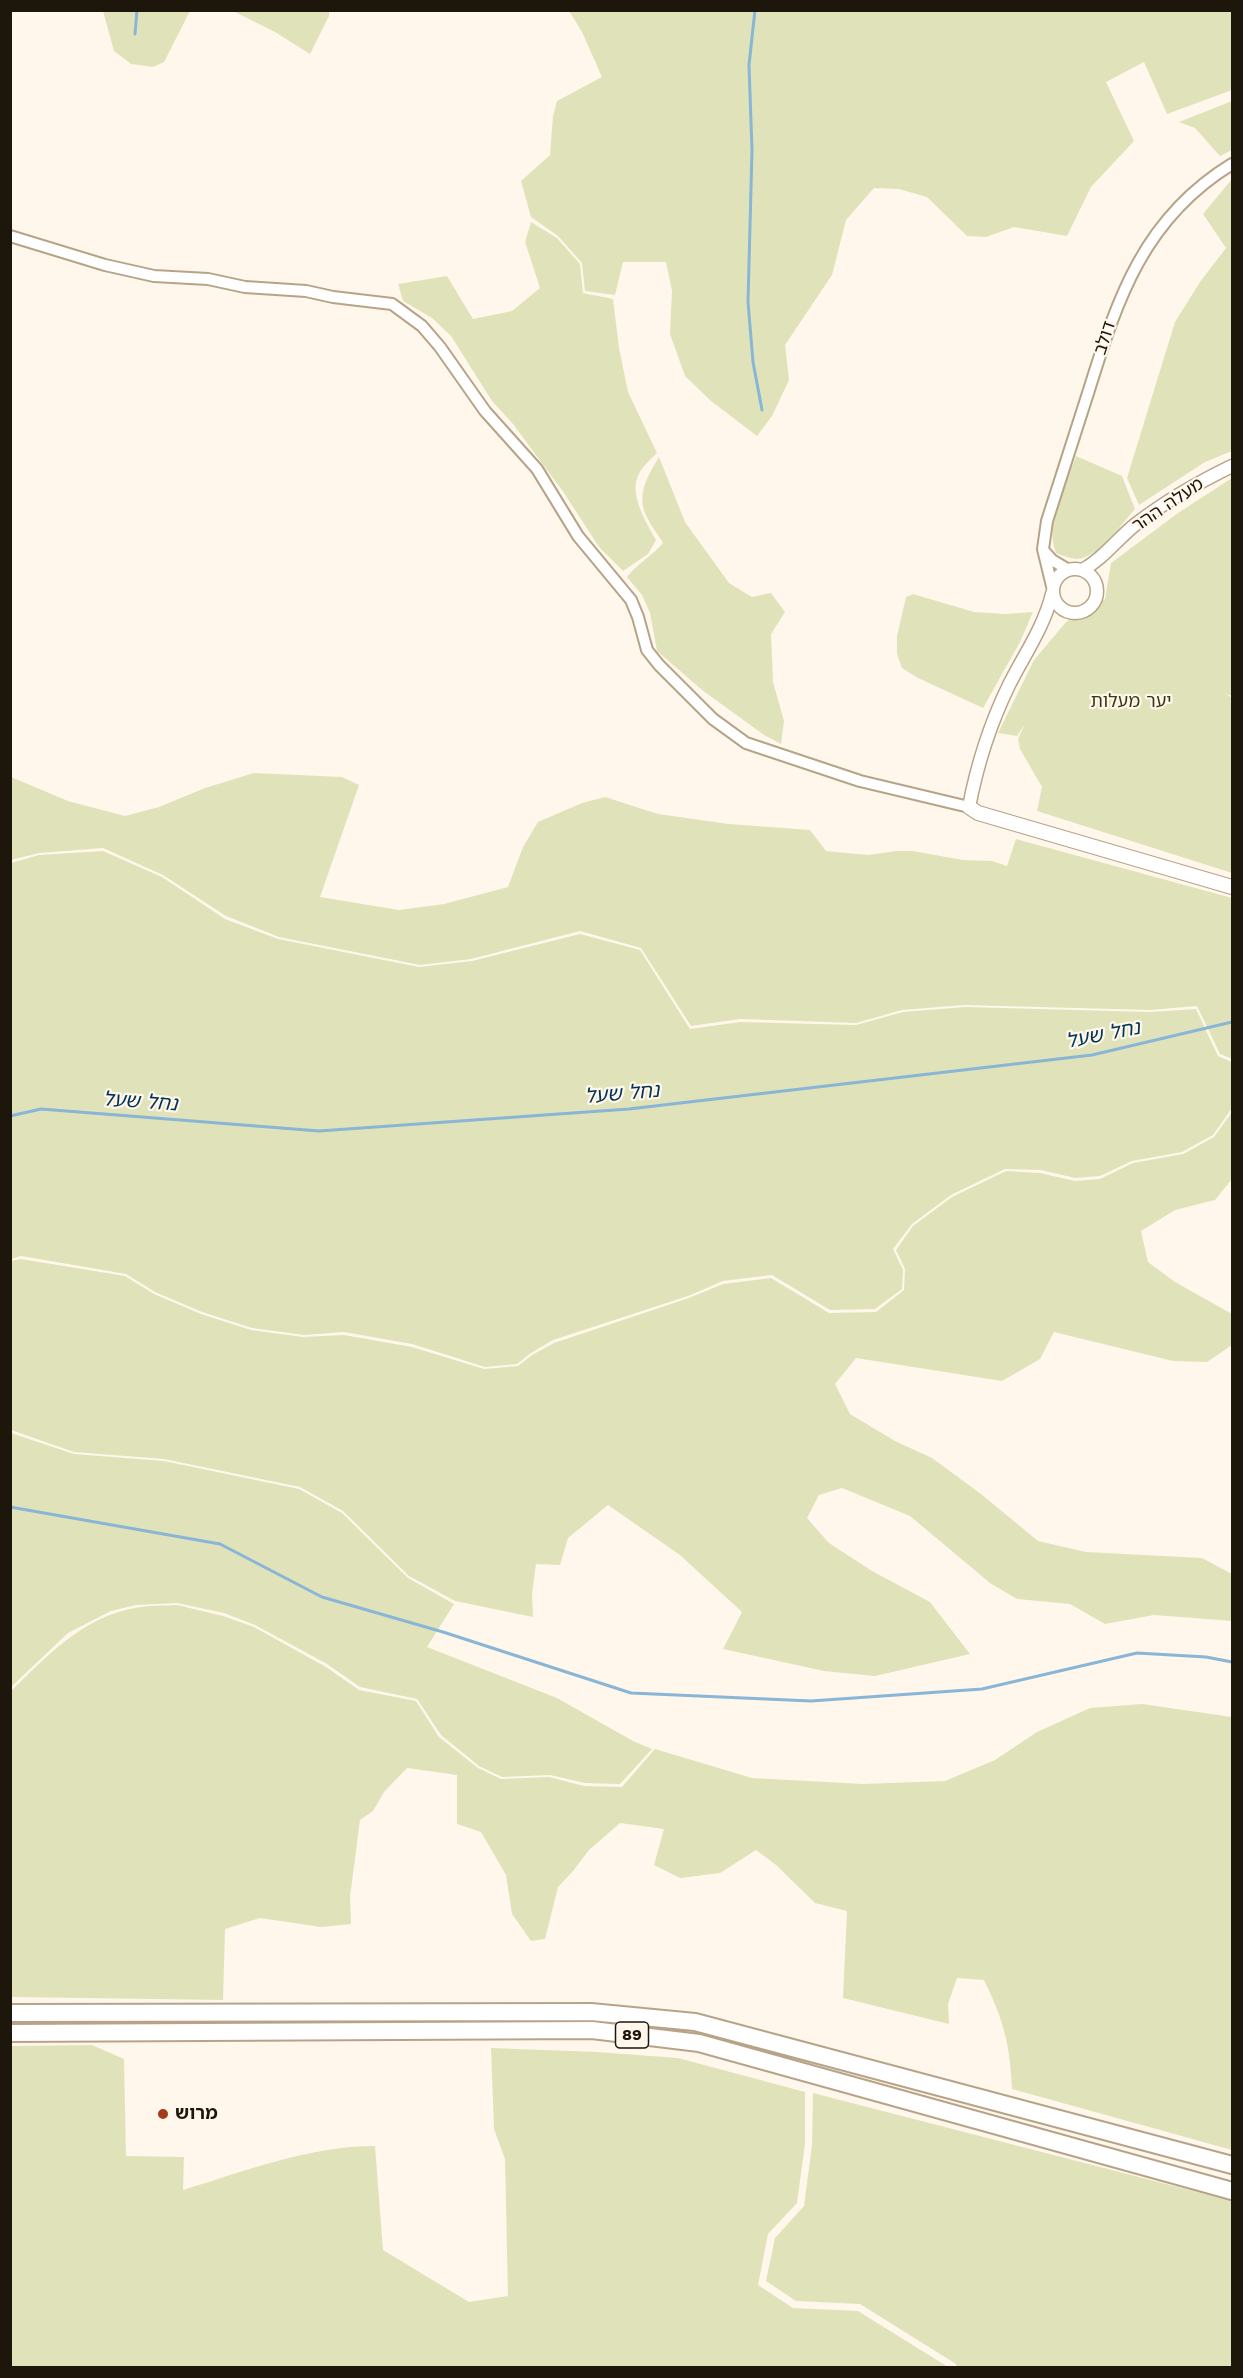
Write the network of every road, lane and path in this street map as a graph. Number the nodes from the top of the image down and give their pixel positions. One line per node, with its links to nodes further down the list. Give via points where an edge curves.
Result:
1 (1233, 164): 4 (street, דולב, via 1213,176 1170,216 1132,274 1102,348 1047,521)
2 (10, 236): 12 (street, via 154,276 208,279 392,304 422,326 485,411 537,469 578,536 631,600 647,650 713,719 737,738 754,745 860,781)
3 (1233, 466): 5 (street, מעלה ההר, via 1158,508)
4 (1043, 549): 6 (street); 9 (street, דולב)
5 (1107, 551): 7 (street, מעלה ההר, via 1095,564); 8 (street)
6 (1067, 569): 7 (street); 9 (street, via 1060,573)
7 (1082, 570): 8 (street)
8 (1097, 585): 10 (street, via 1095,601 1089,609)
9 (1052, 590): 10 (street, via 1059,607); 11 (street)
10 (1075, 613): 11 (street)
11 (1041, 629): 12 (street, via 995,716)
12 (969, 807): 13 (main road, via 978,813)
13 (1233, 887)
14 (10, 2013): 16 (highway, 89, via 591,2012 695,2022)
15 (10, 2033): 17 (highway, 89, via 592,2030 699,2043)
16 (1233, 2165)
17 (1233, 2192)

